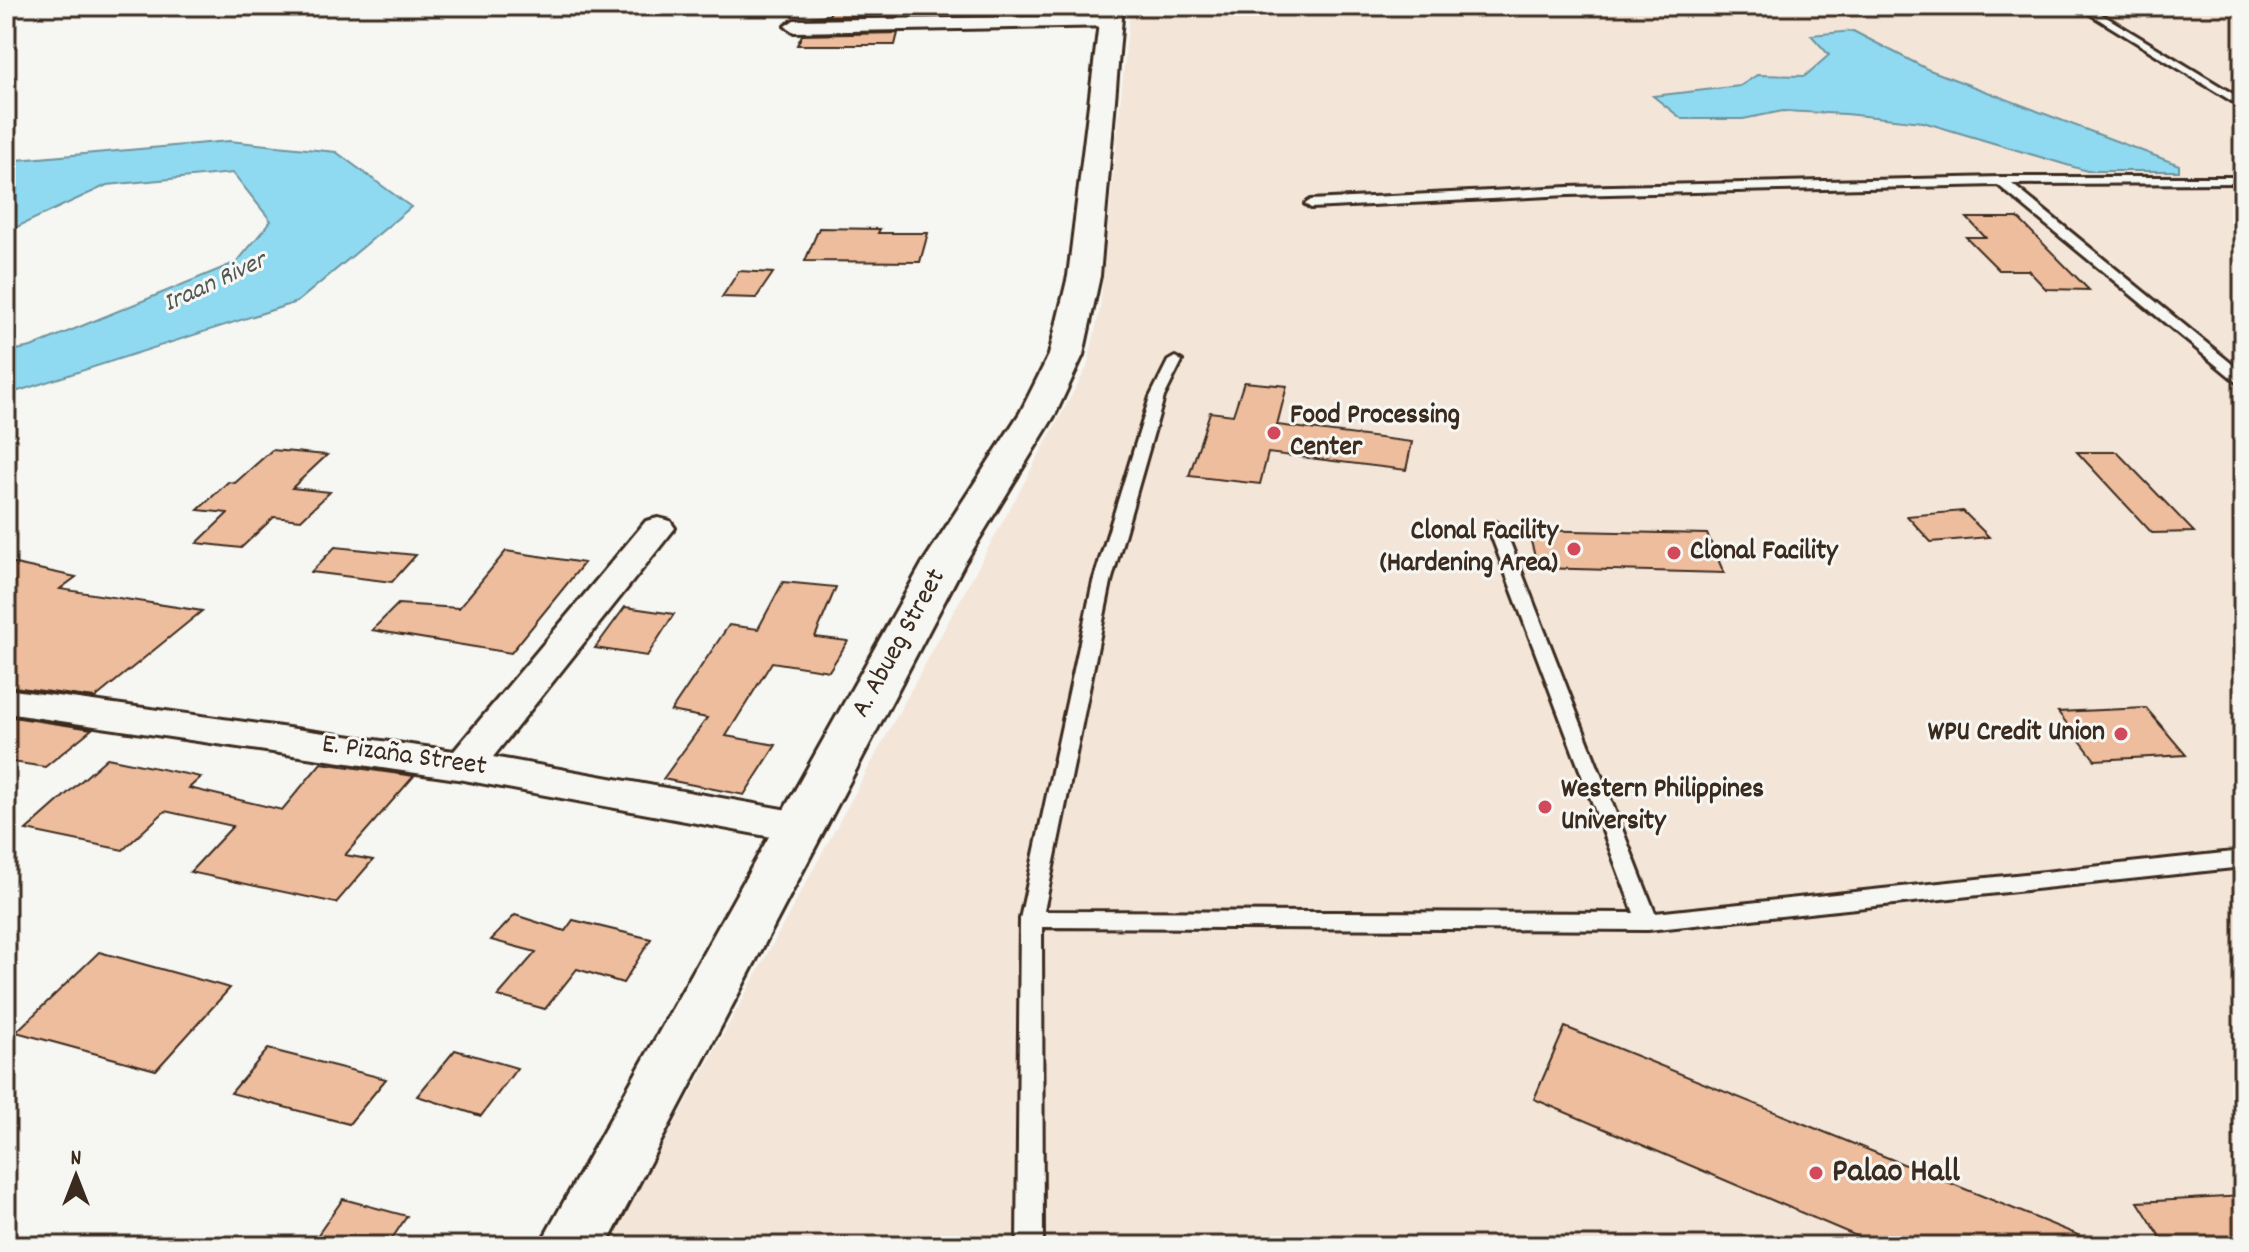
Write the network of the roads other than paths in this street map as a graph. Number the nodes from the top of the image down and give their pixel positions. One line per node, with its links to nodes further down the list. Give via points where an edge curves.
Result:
1 (2082, 6): 4 (lane)
2 (1112, 14): 3 (street); 14 (street, A. Abueg Street, via 1084,276 1066,355 1038,413 943,564)
3 (794, 26)
4 (2243, 105)
5 (2243, 180): 6 (lane)
6 (2001, 181): 7 (lane, via 1568,191); 9 (lane)
7 (1311, 204)
8 (1175, 361): 16 (lane, via 1157,397 1102,582)
9 (2243, 380)
10 (1496, 527): 17 (lane)
11 (658, 528): 13 (street)
12 (6, 701): 13 (street, E. Pizaña Street)
13 (464, 766): 14 (street, E. Pizaña Street)
14 (799, 827): 18 (street, A. Abueg Street)
15 (2243, 859): 17 (lane)
16 (1031, 919): 17 (lane); 19 (lane)
17 (1648, 922)
18 (572, 1246)
19 (1030, 1246)

